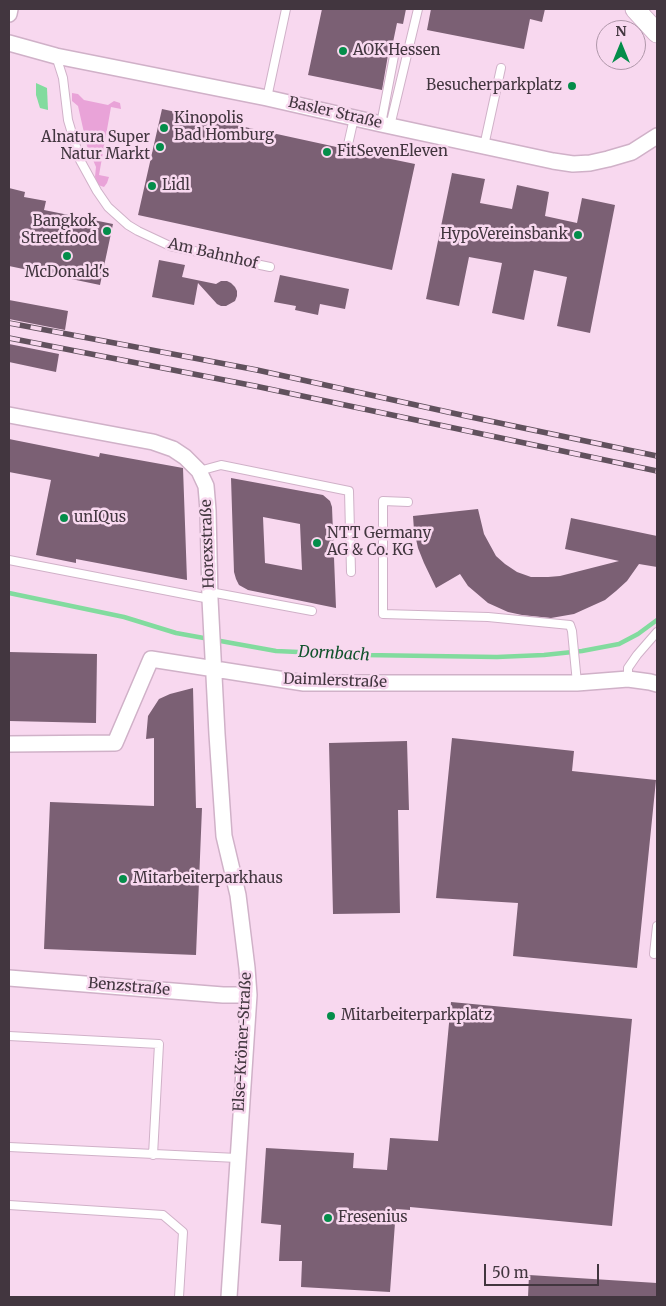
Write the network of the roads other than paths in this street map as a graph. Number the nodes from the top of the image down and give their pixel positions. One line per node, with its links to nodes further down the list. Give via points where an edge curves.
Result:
1 (10, 9): 5 (street)
2 (286, 9): 11 (lane)
3 (418, 9): 13 (lane)
4 (635, 9): 6 (street)
5 (9, 14)
6 (657, 33)
7 (9, 43): 8 (street, Basler Straße)
8 (56, 56): 11 (street, Basler Straße); 17 (lane, Am Bahnhof, via 62,72 68,120 80,160 108,207 128,225 170,246)
9 (394, 56): 13 (lane)
10 (500, 68): 15 (lane)
11 (267, 98): 12 (street, Basler Straße)
12 (354, 118): 13 (street, Basler Straße); 16 (lane)
13 (386, 125): 15 (street, Basler Straße)
14 (657, 136): 15 (street, Basler Straße, via 632,152 573,164)
15 (484, 146)
16 (347, 149)
17 (270, 267)
18 (9, 415): 19 (street, Horexstraße, via 153,442 173,449)
19 (199, 471): 22 (lane, via 221,465 349,490); 23 (street, Horexstraße, via 206,486)
20 (408, 502): 28 (lane, via 383,501 383,614 488,617 570,625)
21 (9, 560): 23 (lane)
22 (350, 572)
23 (210, 595): 24 (lane); 26 (street, Horexstraße)
24 (312, 611)
25 (657, 632): 27 (lane, via 636,655 628,668)
26 (215, 670): 28 (street, Daimlerstraße, via 304,683); 30 (street, Daimlerstraße, via 151,659 115,743); 34 (street, Else-Kröner-Straße, via 224,836 238,895)
27 (628, 679): 28 (street, Daimlerstraße); 29 (street, Daimlerstraße)
28 (577, 683)
29 (657, 684)
30 (9, 744)
31 (657, 926): 32 (lane)
32 (654, 954)
33 (9, 978): 34 (street, Benzstraße)
34 (248, 995): 38 (street, Else-Kröner-Straße)
35 (9, 1036): 37 (lane, via 158,1044)
36 (9, 1147): 37 (lane)
37 (153, 1155): 38 (lane)
38 (237, 1158): 41 (street, Else-Kröner-Straße)
39 (9, 1205): 40 (lane, via 164,1215 183,1232)
40 (179, 1297)
41 (229, 1297)

